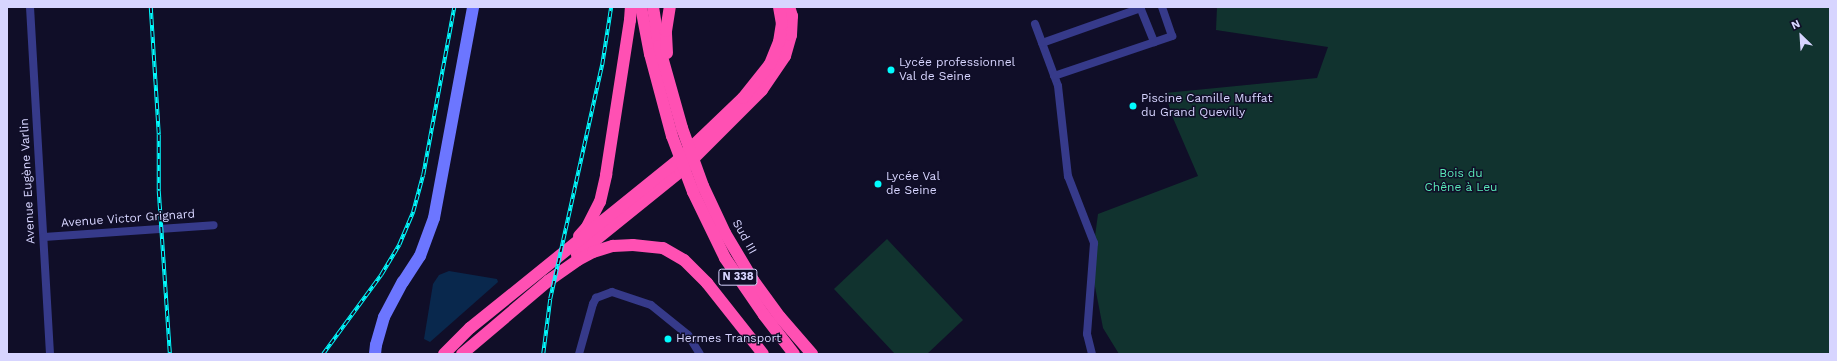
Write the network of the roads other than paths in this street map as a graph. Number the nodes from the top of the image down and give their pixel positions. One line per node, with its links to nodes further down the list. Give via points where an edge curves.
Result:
1 (30, 7): 18 (street, Avenue Eugène Varlin)
2 (473, 7): 21 (street, via 431,229 420,256 402,282)
3 (631, 7): 19 (highway, via 608,167 600,202 587,227)
4 (642, 7): 16 (highway, N 338, bridge, via 650,54 672,136)
5 (653, 7): 15 (highway, N 338, via 659,46)
6 (670, 7): 15 (highway, via 666,31)
7 (779, 7): 19 (highway, via 782,24 779,42 770,64 743,98 677,161)
8 (788, 7): 20 (highway, via 792,16 791,35 785,56 762,90 680,172 564,264)
9 (1162, 7): 12 (street, via 1172,36)
10 (1141, 8): 12 (street); 13 (street)
11 (1035, 24): 13 (street)
12 (1154, 42): 14 (street)
13 (1042, 43): 14 (street)
14 (1054, 76): 32 (street, via 1058,86 1068,176 1094,244 1087,334)
15 (670, 84): 16 (highway, N 338, bridge)
16 (698, 189): 30 (highway, Sud III / N 338, via 725,258); 31 (highway, Sud III / N 338, via 753,280)
17 (214, 224): 18 (street, Avenue Victor Grignard)
18 (44, 236): 22 (street, Avenue Eugène Varlin)
19 (551, 264): 25 (highway, via 470,328)
20 (548, 281): 26 (highway); 29 (highway, via 578,260 613,246 664,248 684,260 707,283)
21 (380, 329): 23 (street); 24 (street)
22 (50, 354)
23 (376, 354)
24 (384, 354)
25 (444, 354)
26 (462, 354)
27 (579, 354): 28 (street, via 592,304 596,298 612,292 651,305 688,335)
28 (700, 354)
29 (763, 354)
30 (794, 354)
31 (812, 354)
32 (1092, 354)

